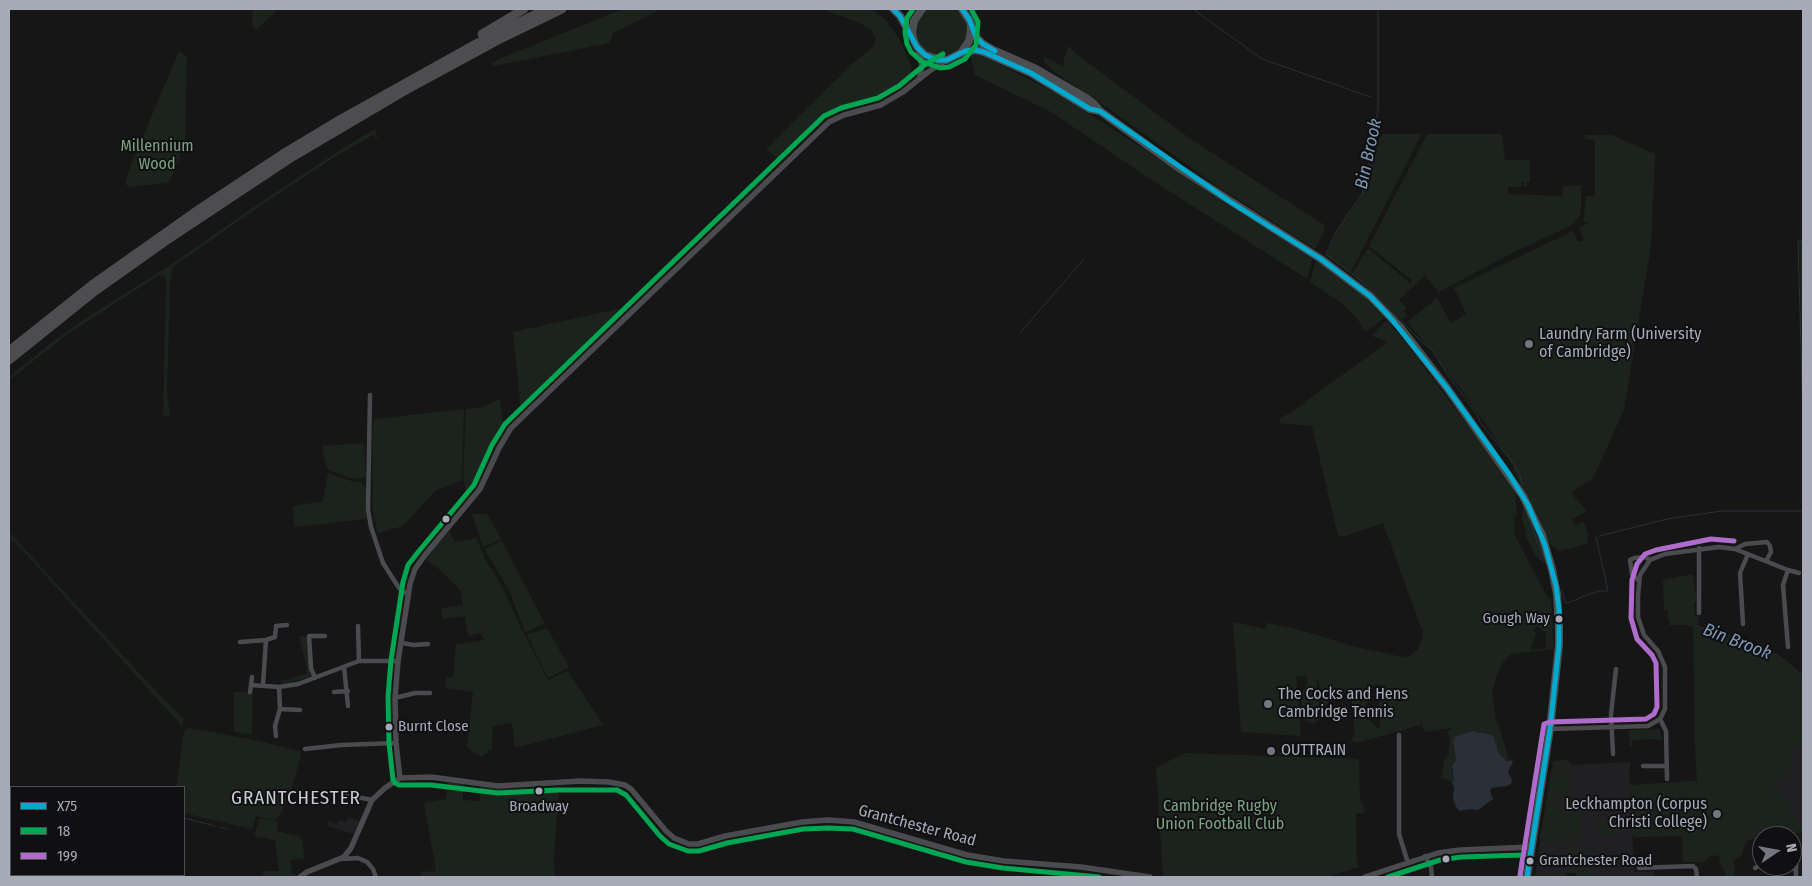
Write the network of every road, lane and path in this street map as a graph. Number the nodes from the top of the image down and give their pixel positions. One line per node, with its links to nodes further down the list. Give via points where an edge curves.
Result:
1 (524, 9): 12 (highway)
2 (546, 9): 12 (highway)
3 (562, 9): 15 (highway, via 404,91 292,157 164,242)
4 (893, 9): 8 (main road)
5 (922, 9): 8 (main road, via 914,21 912,33)
6 (964, 10): 7 (main road)
7 (971, 26): 9 (main road, via 969,42); 13 (main road, via 983,44 1056,80)
8 (916, 44): 10 (main road, via 925,55); 11 (street, via 922,66)
9 (961, 53): 10 (main road); 13 (main road, via 984,52 1031,73 1090,109)
10 (947, 60): 11 (street)
11 (919, 78): 25 (street, via 881,105 829,122 510,428 480,488 415,569)
12 (402, 85): 14 (highway, via 286,152 201,208 92,286)
13 (1100, 111): 57 (main road, via 1187,173 1334,268 1370,296 1447,388 1523,496 1542,535 1557,594 1559,645)
14 (9, 351)
15 (9, 360)
16 (370, 395): 25 (street, via 368,509 371,527 383,563 398,588)
17 (1699, 548): 18 (street); 20 (street); 26 (street)
18 (1735, 549): 19 (street); 21 (street, via 1745,544 1767,542 1771,548)
19 (1748, 554): 21 (street); 27 (street, via 1740,573)
20 (1650, 560): 24 (street); 24 (street, via 1644,557 1630,560 1632,574)
21 (1766, 561): 22 (street)
22 (1788, 570): 23 (street); 37 (street, via 1783,585)
23 (1799, 573)
24 (1639, 581): 55 (street, via 1641,630 1658,651 1665,667 1665,709)
25 (408, 595): 35 (street)
26 (1700, 613)
27 (1743, 624)
28 (287, 625): 33 (street, via 276,626 275,637)
29 (358, 626): 38 (street)
30 (301, 635): 31 (street)
31 (309, 636): 32 (street); 43 (street, via 311,668)
32 (325, 636)
33 (266, 640): 34 (street); 45 (street)
34 (240, 642)
35 (402, 643): 36 (street); 39 (street)
36 (428, 644)
37 (1788, 648)
38 (359, 661): 39 (street); 40 (street)
39 (398, 661): 51 (street)
40 (344, 667): 43 (street); 47 (street)
41 (1616, 669): 56 (street)
42 (252, 677): 44 (street)
43 (315, 678): 46 (street)
44 (251, 685): 45 (street); 48 (street)
45 (263, 685): 46 (street)
46 (280, 686): 53 (street)
47 (348, 691): 49 (street); 52 (street)
48 (250, 692)
49 (334, 692)
50 (430, 693): 51 (street)
51 (395, 698): 60 (street)
52 (348, 706)
53 (280, 709): 54 (street); 59 (street)
54 (300, 710)
55 (1660, 719): 56 (street, via 1648,726); 63 (street, via 1666,732)
56 (1611, 728): 57 (street); 62 (street)
57 (1550, 729): 69 (main road)
58 (1399, 735): 74 (street, via 1399,834)
59 (276, 736)
60 (396, 743): 61 (street); 65 (street)
61 (305, 749)
62 (1613, 754)
63 (1667, 766): 64 (street); 66 (street)
64 (1646, 768)
65 (400, 778): 68 (street); 78 (street, Grantchester Road, via 431,777 498,786 554,782 625,784 666,831 688,844 828,820 854,822 967,855)
66 (1667, 779)
67 (341, 792): 68 (street)
68 (372, 800): 70 (street)
69 (1534, 845): 71 (street); 81 (main road)
70 (351, 848): 72 (street); 73 (street)
71 (1425, 856): 74 (street); 80 (street)
72 (358, 858): 73 (street); 77 (street, via 371,866)
73 (340, 859): 76 (street)
74 (1408, 863): 79 (street)
75 (1638, 868): 82 (street, via 1693,866)
76 (300, 877)
77 (376, 877)
78 (1150, 877)
79 (1365, 877)
80 (1432, 877)
81 (1527, 877)
82 (1697, 877)

